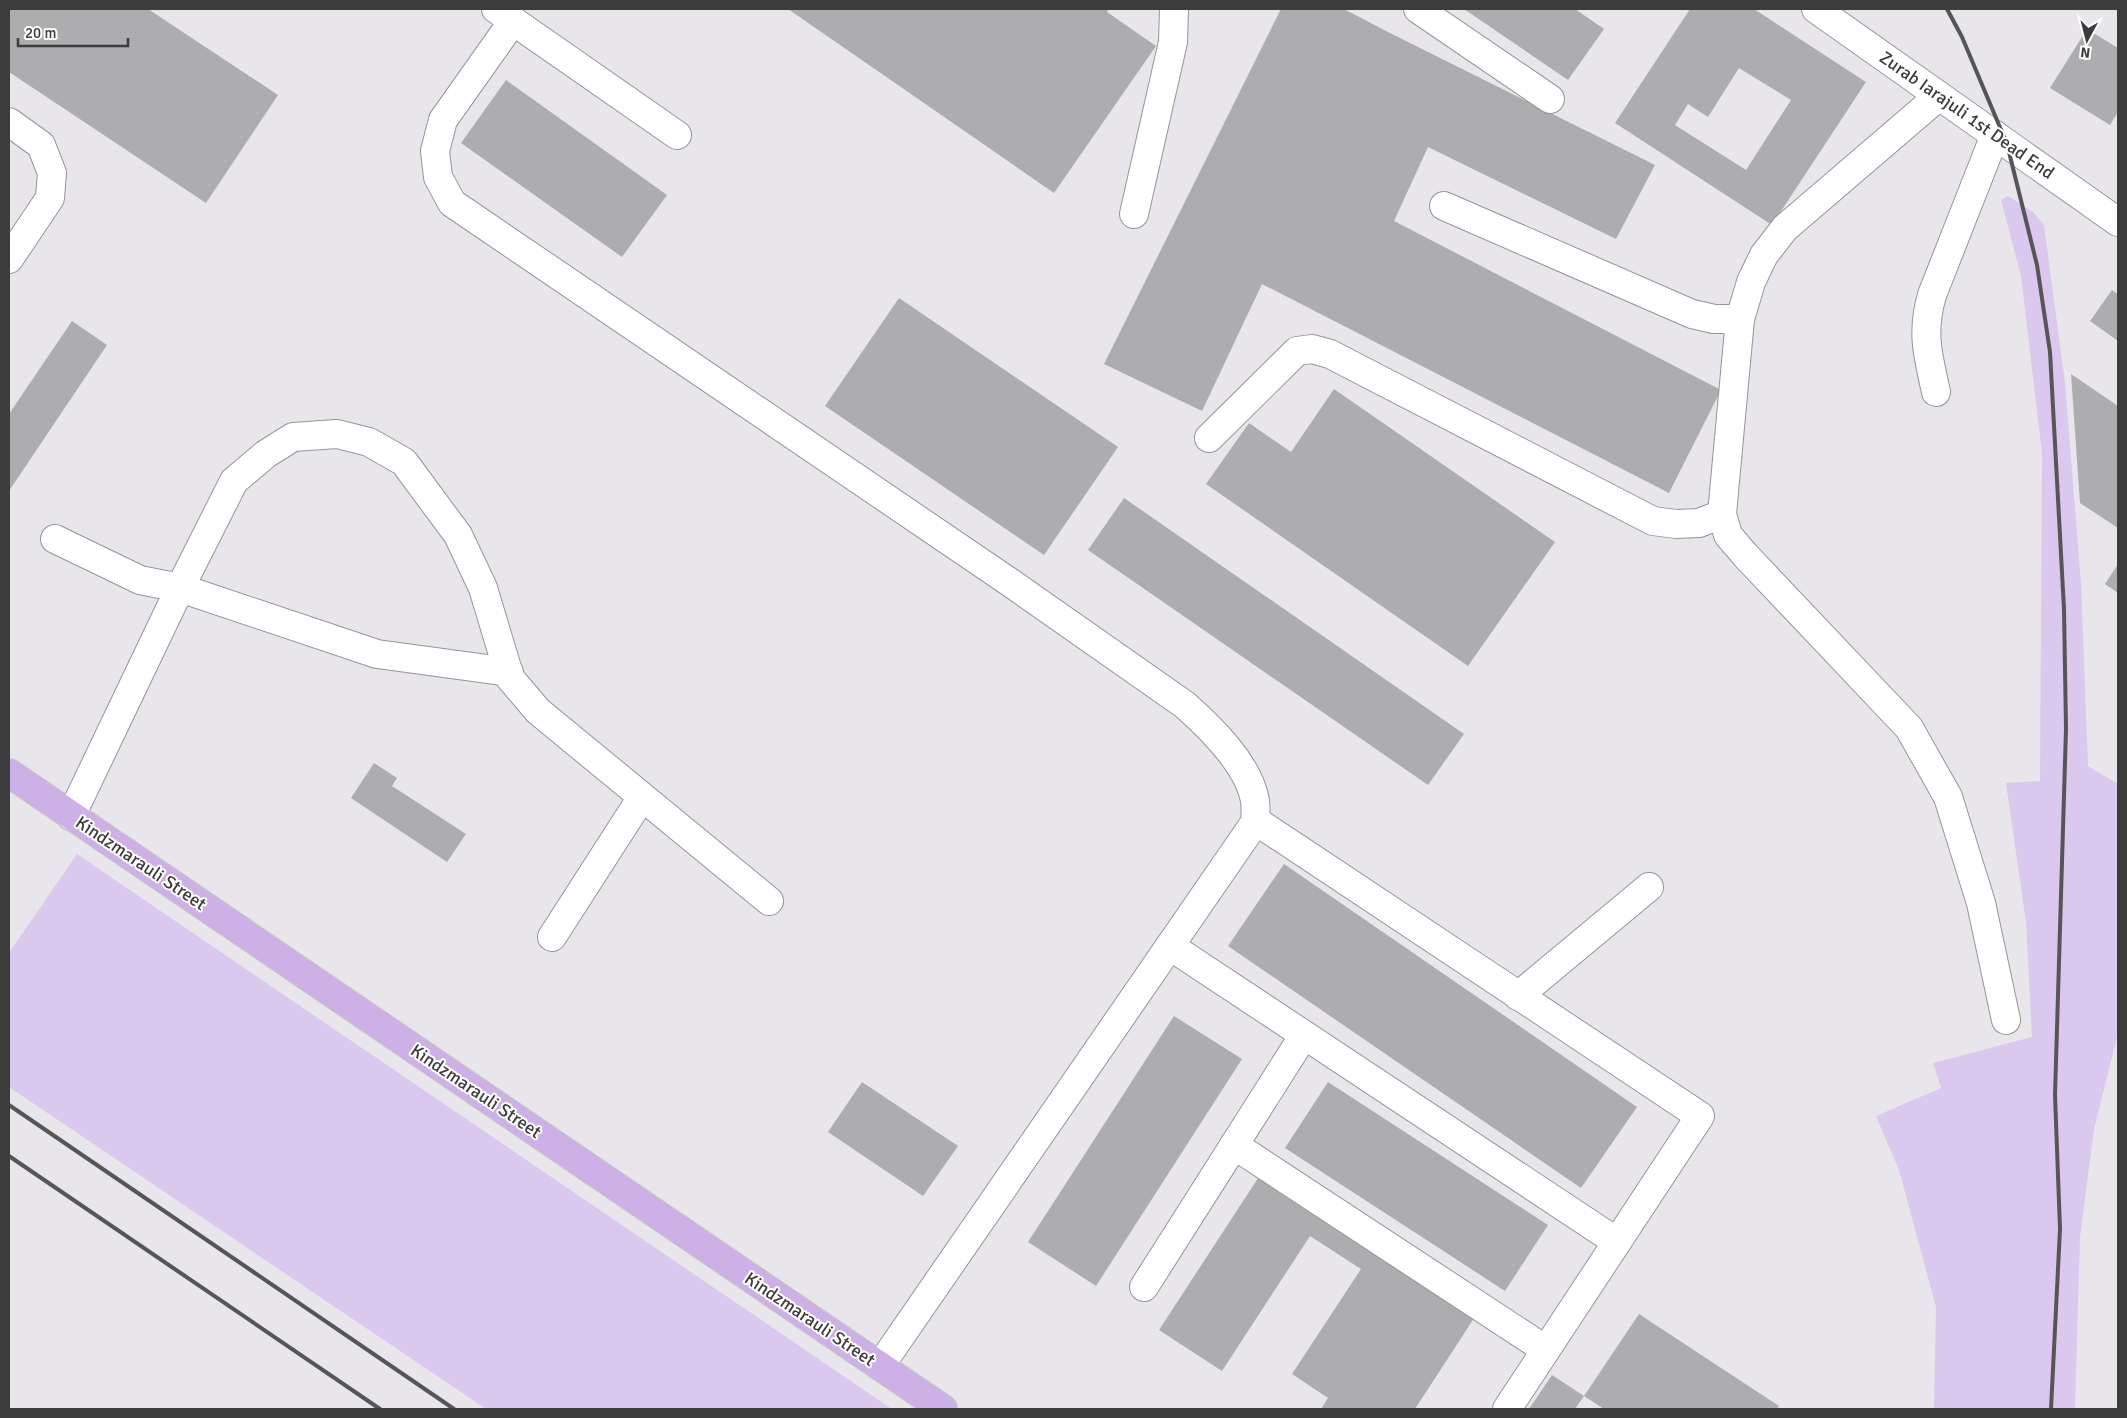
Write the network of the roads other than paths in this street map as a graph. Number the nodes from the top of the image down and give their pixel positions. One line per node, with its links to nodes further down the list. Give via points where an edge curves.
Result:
1 (1174, 9): 11 (street, via 1173,42)
2 (1418, 9): 6 (street)
3 (1816, 9): 5 (street, Zurab Iarajuli 1st Dead End)
4 (505, 15): 8 (street); 24 (street, via 443,120 435,151 438,177 452,203 999,575 1185,706 1209,726 1247,778 1255,801)
5 (1939, 96): 9 (street, Zurab Iarajuli 1st Dead End); 14 (street, via 1785,228 1764,255 1751,282)
6 (1550, 99)
7 (9, 122): 13 (street, via 41,145 52,173 50,198)
8 (677, 135)
9 (1995, 135): 12 (street, Zurab Iarajuli 1st Dead End); 15 (street, via 1926,316 1925,340)
10 (1444, 206): 14 (street, via 1692,314 1714,319)
11 (1134, 214)
12 (2118, 222)
13 (9, 259)
14 (1740, 319): 17 (street)
15 (1936, 392)
16 (1209, 438): 17 (street, via 1297,351 1312,349 1330,354 1653,521 1699,523)
17 (1722, 514): 30 (street, via 1728,535 1909,728 1929,762 1948,797 1978,894)
18 (54, 539): 19 (street, via 140,580)
19 (180, 588): 20 (street, via 377,654); 20 (street, via 234,481 266,454 293,437 337,434 370,442 404,462 458,535 483,588); 23 (street)
20 (509, 672): 22 (street, via 510,678 538,711)
21 (9, 773): 23 (main road, Kindzmarauli Street)
22 (642, 797): 26 (street); 27 (street)
23 (72, 816): 36 (main road, Kindzmarauli Street)
24 (1256, 821): 28 (street); 29 (street)
25 (1649, 887): 29 (street)
26 (769, 901)
27 (552, 937)
28 (1170, 946): 31 (street); 36 (street)
29 (1518, 996): 33 (street, via 1700,1116)
30 (2006, 1020)
31 (1304, 1035): 32 (street); 33 (street)
32 (1234, 1145): 34 (street); 35 (street)
33 (1617, 1242): 35 (street)
34 (1144, 1287)
35 (1546, 1350): 38 (street)
36 (880, 1366): 37 (main road, Kindzmarauli Street)
37 (943, 1409)
38 (1507, 1409)

